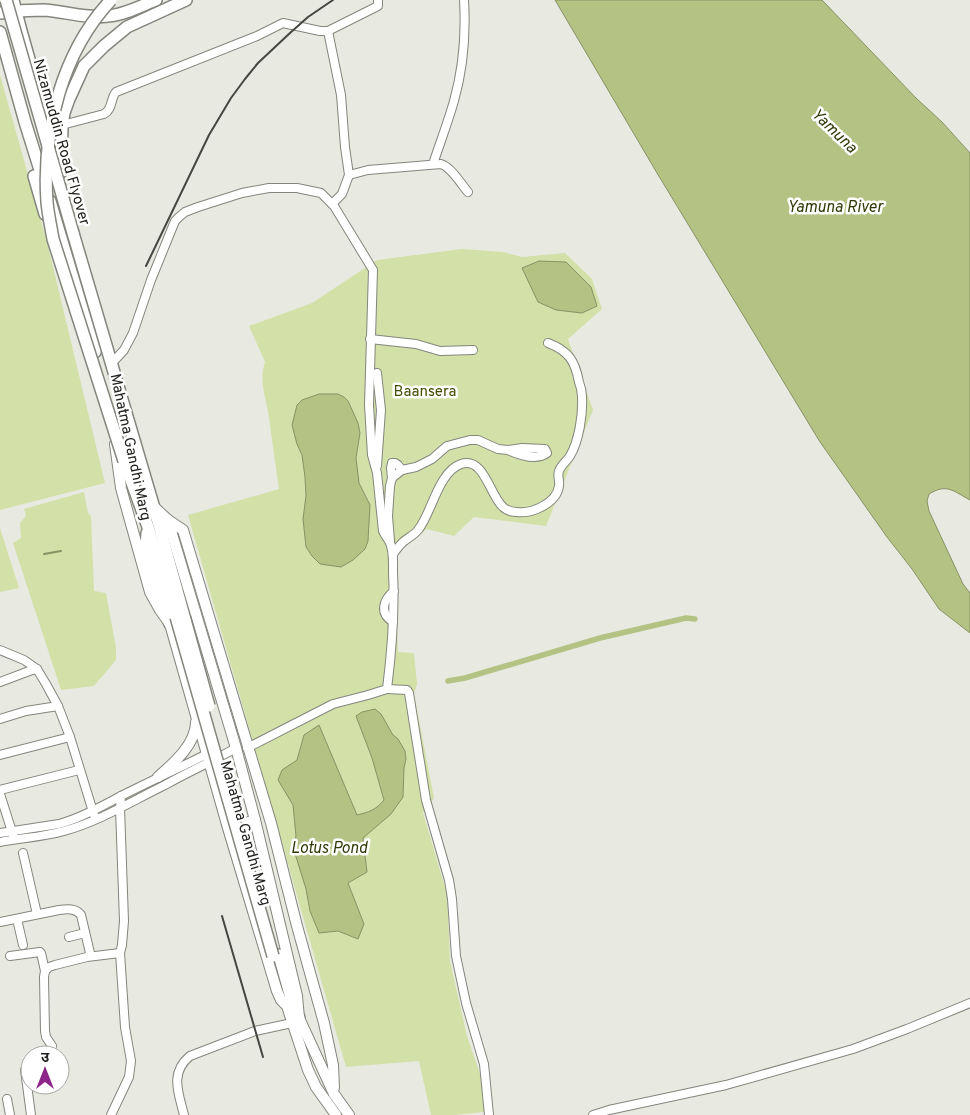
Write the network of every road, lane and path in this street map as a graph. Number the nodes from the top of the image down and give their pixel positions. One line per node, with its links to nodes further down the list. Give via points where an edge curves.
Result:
1 (6, 0): 19 (highway, Nizamuddin Road Flyover, bridge)
2 (112, 0): 18 (highway, bridge, via 84,35 72,59 55,110 46,171)
3 (156, 0): 7 (highway, via 107,17)
4 (186, 0): 12 (highway, via 127,27 84,66)
5 (378, 0): 9 (street, via 378,6)
6 (464, 0): 13 (street, via 463,50 457,86)
7 (19, 7): 8 (highway); 14 (highway)
8 (0, 13)
9 (328, 31): 12 (street, via 283,23 116,92 110,110 104,114); 15 (street, via 340,88)
10 (0, 32): 23 (highway, Mahatma Gandhi Marg)
11 (0, 58): 18 (highway, bridge)
12 (62, 125): 14 (highway)
13 (433, 164): 15 (street); 16 (street, via 444,165)
14 (61, 172): 19 (highway, via 79,235)
15 (349, 175): 17 (street, via 342,194)
16 (468, 192)
17 (332, 204): 20 (street, via 373,270); 24 (street, via 321,193 297,188 269,188 185,212 175,221 133,333)
18 (53, 240): 30 (highway, bridge, via 124,462)
19 (90, 292): 24 (highway, Mahatma Gandhi Marg)
20 (370, 339): 22 (street, via 416,344 440,351); 27 (street, via 369,405 372,455)
21 (548, 343): 32 (street, via 557,346 573,360 582,394 580,424 573,451 558,472 558,492 545,505 530,511 511,511 499,503 479,469 461,464 453,468 440,486 419,528)
22 (473, 350)
23 (95, 352): 34 (main road, Mahatma Gandhi Marg, via 106,392 121,488 150,592)
24 (112, 364): 28 (highway, Mahatma Gandhi Marg)
25 (377, 373): 27 (street, via 381,410)
26 (508, 450): 31 (street, via 470,440 447,446 416,467 402,470 395,462 392,463 388,516)
27 (377, 473): 31 (street, via 383,531)
28 (153, 506): 29 (main road, Mahatma Gandhi Marg); 33 (highway)
29 (168, 520): 37 (main road, Mahatma Gandhi Marg); 46 (main road, via 183,530)
30 (148, 524): 33 (highway); 34 (highway, via 146,548)
31 (390, 541): 32 (street)
32 (393, 554): 39 (street, via 393,622)
33 (168, 576): 73 (highway, bridge)
34 (170, 624): 40 (main road, Mahatma Gandhi Marg)
35 (0, 650): 36 (street, via 24,660)
36 (37, 670): 38 (street); 41 (street)
37 (217, 681): 40 (main road); 45 (main road, Mahatma Gandhi Marg)
38 (0, 682)
39 (388, 688): 46 (street, via 333,704); 88 (street, via 403,689 409,693 426,800 449,880 456,956 484,1064)
40 (189, 689): 42 (main road, Mahatma Gandhi Marg)
41 (58, 706): 43 (street); 44 (street)
42 (196, 715): 48 (main road, Mahatma Gandhi Marg); 50 (main road, via 194,734 187,746)
43 (0, 719)
44 (70, 737): 47 (street); 49 (street)
45 (236, 748): 48 (street); 57 (main road, Mahatma Gandhi Marg)
46 (247, 748): 79 (main road, via 271,823 324,1023 333,1065)
47 (0, 755)
48 (208, 759): 50 (street); 54 (street); 58 (main road, Mahatma Gandhi Marg)
49 (79, 770): 51 (street); 55 (street)
50 (158, 777): 53 (street)
51 (0, 790)
52 (0, 794): 59 (street)
53 (121, 796): 54 (street); 55 (street)
54 (120, 808): 56 (street); 71 (street, via 124,921)
55 (93, 810): 56 (street); 59 (street, via 68,822)
56 (95, 819): 61 (street, via 62,831)
57 (255, 820): 58 (main road); 77 (main road, Mahatma Gandhi Marg, via 297,996)
58 (228, 828): 76 (main road, Mahatma Gandhi Marg, via 277,991)
59 (10, 831): 60 (street); 61 (street)
60 (0, 833)
61 (15, 839): 62 (street)
62 (0, 842)
63 (23, 853): 64 (street)
64 (37, 914): 65 (street); 67 (street, via 69,909 79,912)
65 (17, 919): 66 (street); 69 (street)
66 (0, 922)
67 (85, 934): 68 (street); 70 (street)
68 (69, 937)
69 (24, 945)
70 (90, 953)
71 (120, 953): 74 (street, via 87,957 49,967); 84 (street, via 130,1061 129,1077)
72 (10, 956): 74 (street, via 41,952)
73 (276, 956): 76 (highway); 77 (highway)
74 (45, 971): 78 (street, via 45,1031)
75 (970, 1002): 89 (street, via 853,1049 726,1085)
76 (287, 1006): 77 (main road, Mahatma Gandhi Marg)
77 (295, 1020): 79 (main road, Mahatma Gandhi Marg); 85 (street, via 185,1060 177,1082); 86 (main road, Mahatma Gandhi Marg, via 308,1070)
78 (51, 1045)
79 (334, 1094): 87 (main road, Mahatma Gandhi Marg)
80 (28, 1095): 83 (street)
81 (7, 1099): 82 (street)
82 (10, 1115)
83 (31, 1115)
84 (111, 1115)
85 (184, 1115)
86 (336, 1115)
87 (349, 1115)
88 (488, 1115)
89 (593, 1115)

